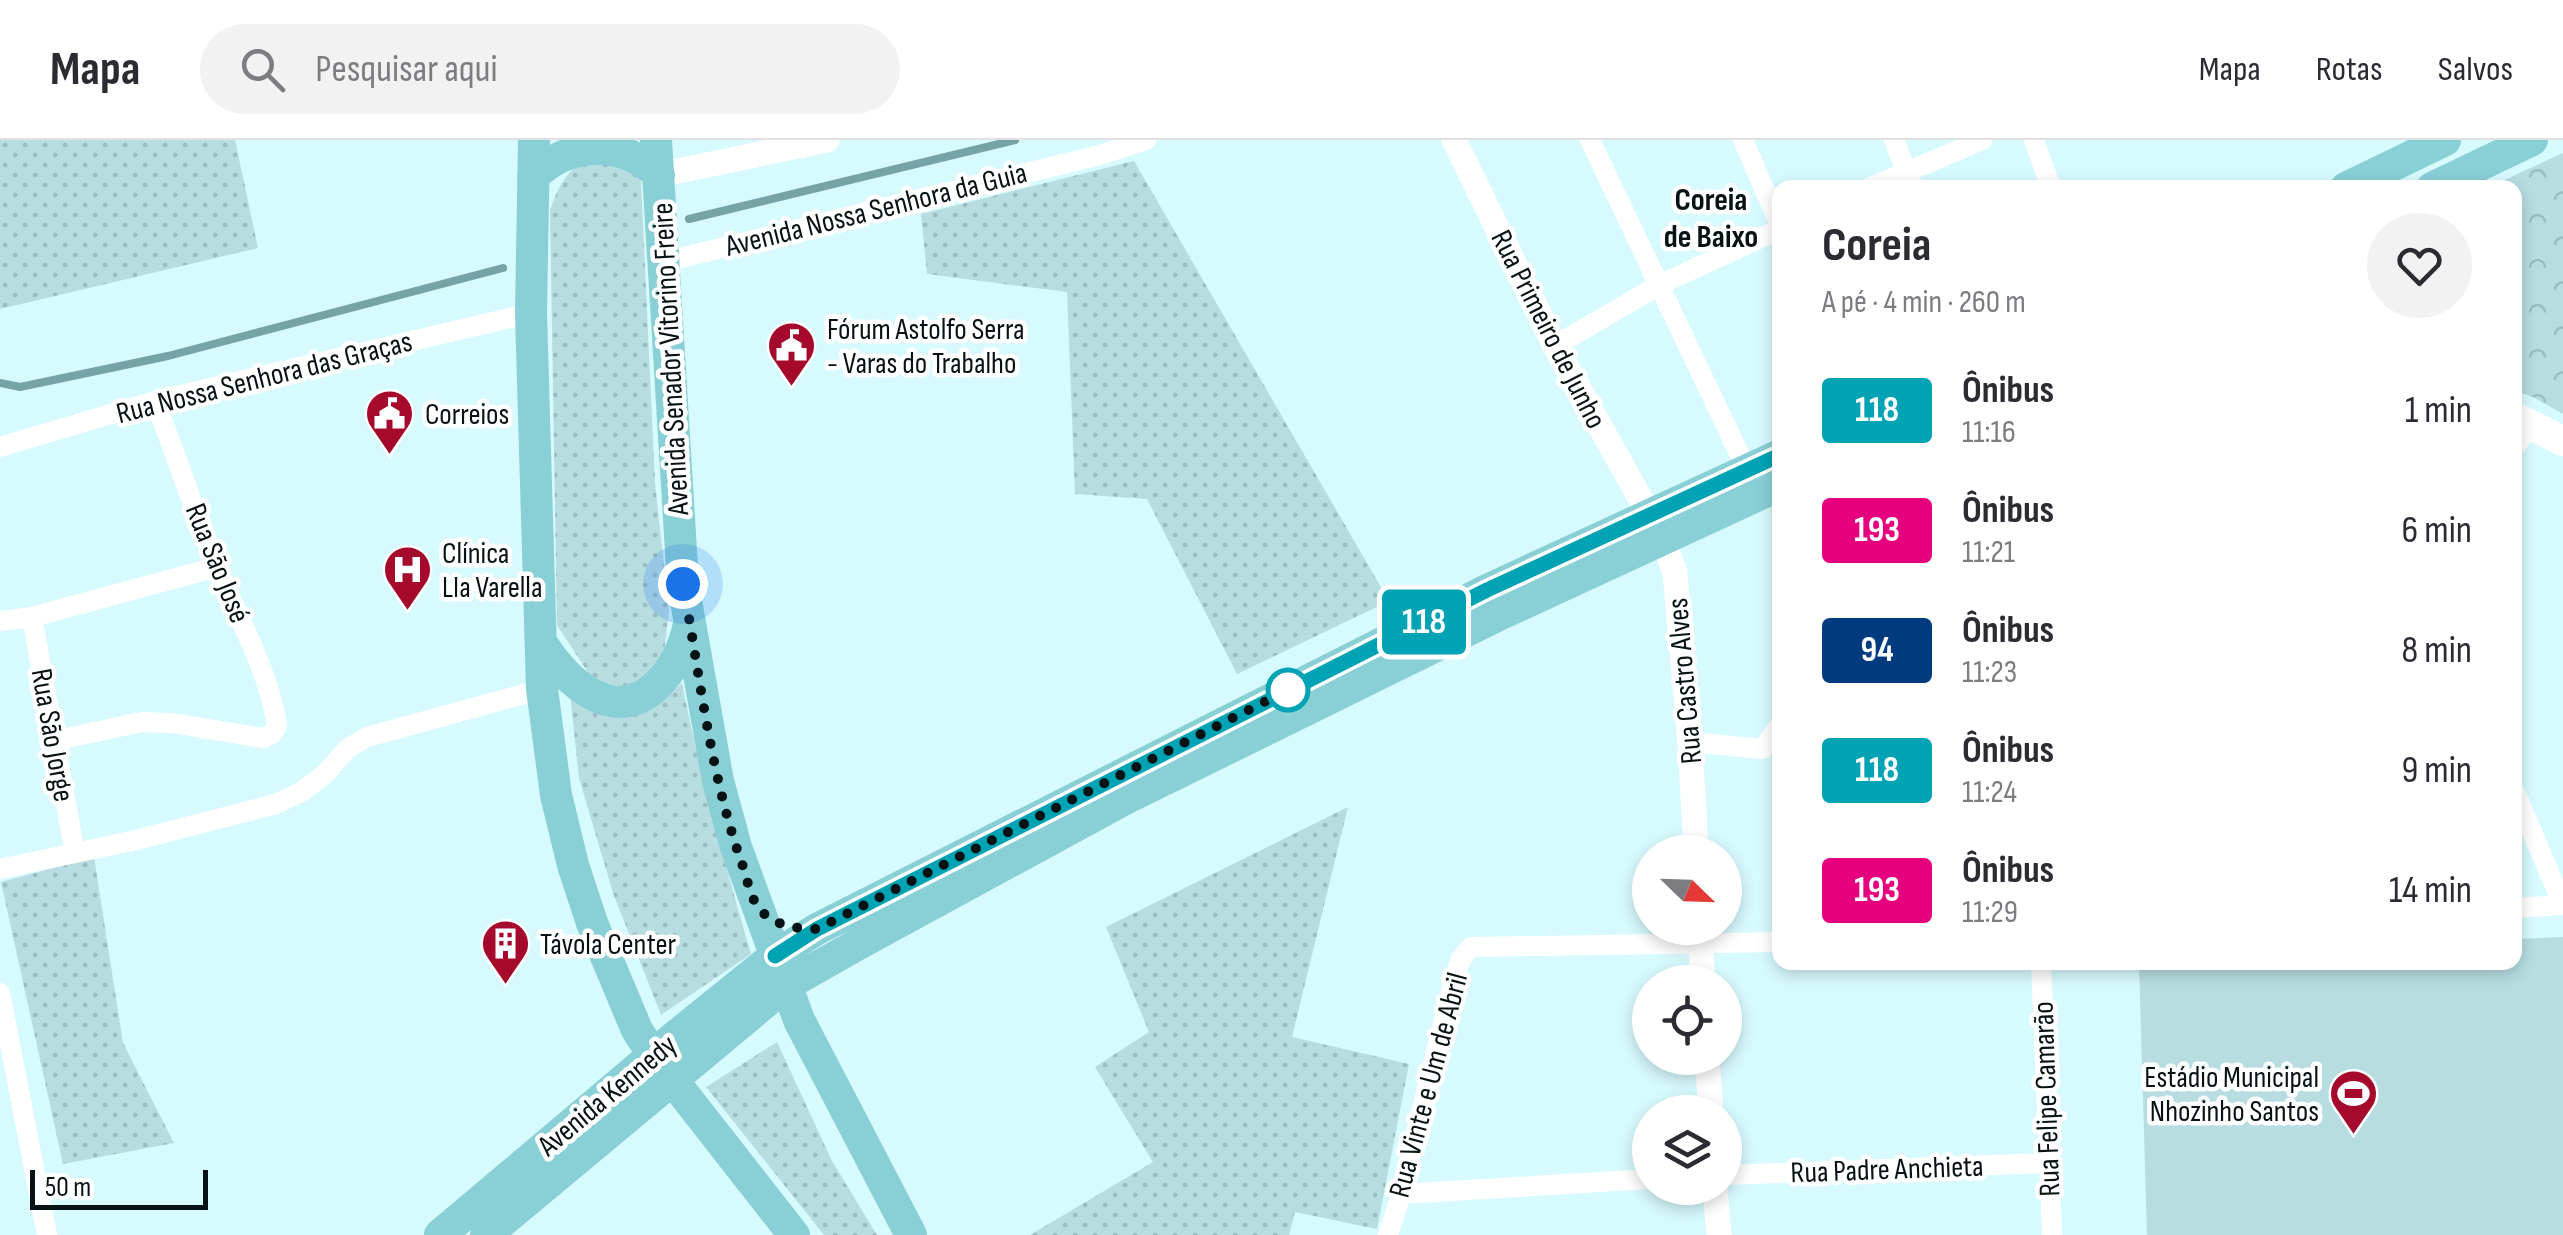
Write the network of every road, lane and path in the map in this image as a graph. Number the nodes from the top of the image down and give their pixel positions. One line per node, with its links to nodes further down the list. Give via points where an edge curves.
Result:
1 (534, 140): 14 (main road)
2 (826, 140): 13 (street)
3 (1146, 140): 22 (street, Avenida Nossa Senhora da Guia)
4 (1454, 140): 25 (street, Rua Primeiro de Junho)
5 (1590, 140): 23 (street)
6 (1743, 140): 20 (street)
7 (1894, 140): 15 (street)
8 (1982, 140): 15 (street)
9 (2034, 140): 16 (street)
10 (2444, 140): 17 (main road)
11 (2466, 140): 18 (main road, via 2449,168)
12 (2532, 140): 19 (main road)
13 (658, 153): 14 (main road, via 589,140 547,160); 22 (main road, Avenida Senador Vitorino Freire)
14 (533, 177): 24 (main road)
15 (1909, 179)
16 (2049, 180)
17 (2362, 180)
18 (2424, 180)
19 (2449, 180)
20 (1772, 208)
21 (1772, 231): 23 (street)
22 (664, 262): 36 (main road, Avenida Senador Vitorino Freire)
23 (1658, 285): 25 (street); 31 (street)
24 (530, 313): 26 (street, Rua Nossa Senhora das Graças); 38 (main road)
25 (1555, 346): 33 (street, Rua Primeiro de Junho)
26 (155, 400): 29 (street, Rua Nossa Senhora das Graças); 34 (street, Rua São José)
27 (2522, 429): 28 (main road)
28 (2563, 441)
29 (0, 448)
30 (1772, 459): 31 (main road)
31 (1746, 470): 33 (main road)
32 (1772, 488): 33 (main road)
33 (1655, 528): 41 (street, Rua Castro Alves, via 1674,573); 50 (main road, via 1470,598); 55 (main road, via 1503,613 1125,799 860,942)
34 (217, 566): 35 (street); 40 (street, Rua São José, via 274,704 272,734 142,722)
35 (32, 617): 37 (street); 40 (street, Rua São Jorge)
36 (690, 620): 38 (main road, via 671,670 632,700 584,690); 47 (main road, Avenida Senador Vitorino Freire, via 718,781)
37 (0, 621)
38 (540, 642): 39 (main road)
39 (542, 689): 45 (street, via 367,737 303,791 276,804); 57 (main road, via 572,865 637,1030)
40 (53, 741): 45 (street, Rua São Jorge)
41 (1690, 742): 42 (street); 44 (street, Rua Castro Alves)
42 (1771, 752)
43 (2522, 819): 48 (street)
44 (1695, 835)
45 (74, 852): 46 (street)
46 (0, 869)
47 (757, 905): 50 (main road, via 776,922); 55 (main road, Avenida Senador Vitorino Freire)
48 (2563, 905): 49 (street)
49 (2522, 908)
50 (817, 929): 55 (main road)
51 (1742, 939): 53 (street, Rua Vinte e Um de Abril)
52 (1632, 940): 61 (street, Rua Vinte e Um de Abril, via 1470,948 1455,975)
53 (1772, 941)
54 (2041, 970): 58 (street, Rua Felipe Camarão)
55 (780, 971): 57 (main road, Avenida Kennedy); 67 (main road, Avenida Senador Vitorino Freire)
56 (0, 993): 63 (street)
57 (662, 1067): 64 (main road, Avenida Kennedy); 65 (main road, Avenida Kennedy); 66 (main road)
58 (2049, 1163): 59 (street, Rua Padre Anchieta); 70 (street, Rua Felipe Camarão)
59 (1742, 1174)
60 (1632, 1180): 61 (street)
61 (1401, 1194): 68 (street, Rua Vinte e Um de Abril)
62 (1716, 1205): 69 (street)
63 (47, 1235)
64 (440, 1235)
65 (486, 1235)
66 (794, 1235)
67 (911, 1235)
68 (1388, 1235)
69 (1719, 1235)
70 (2052, 1235)

